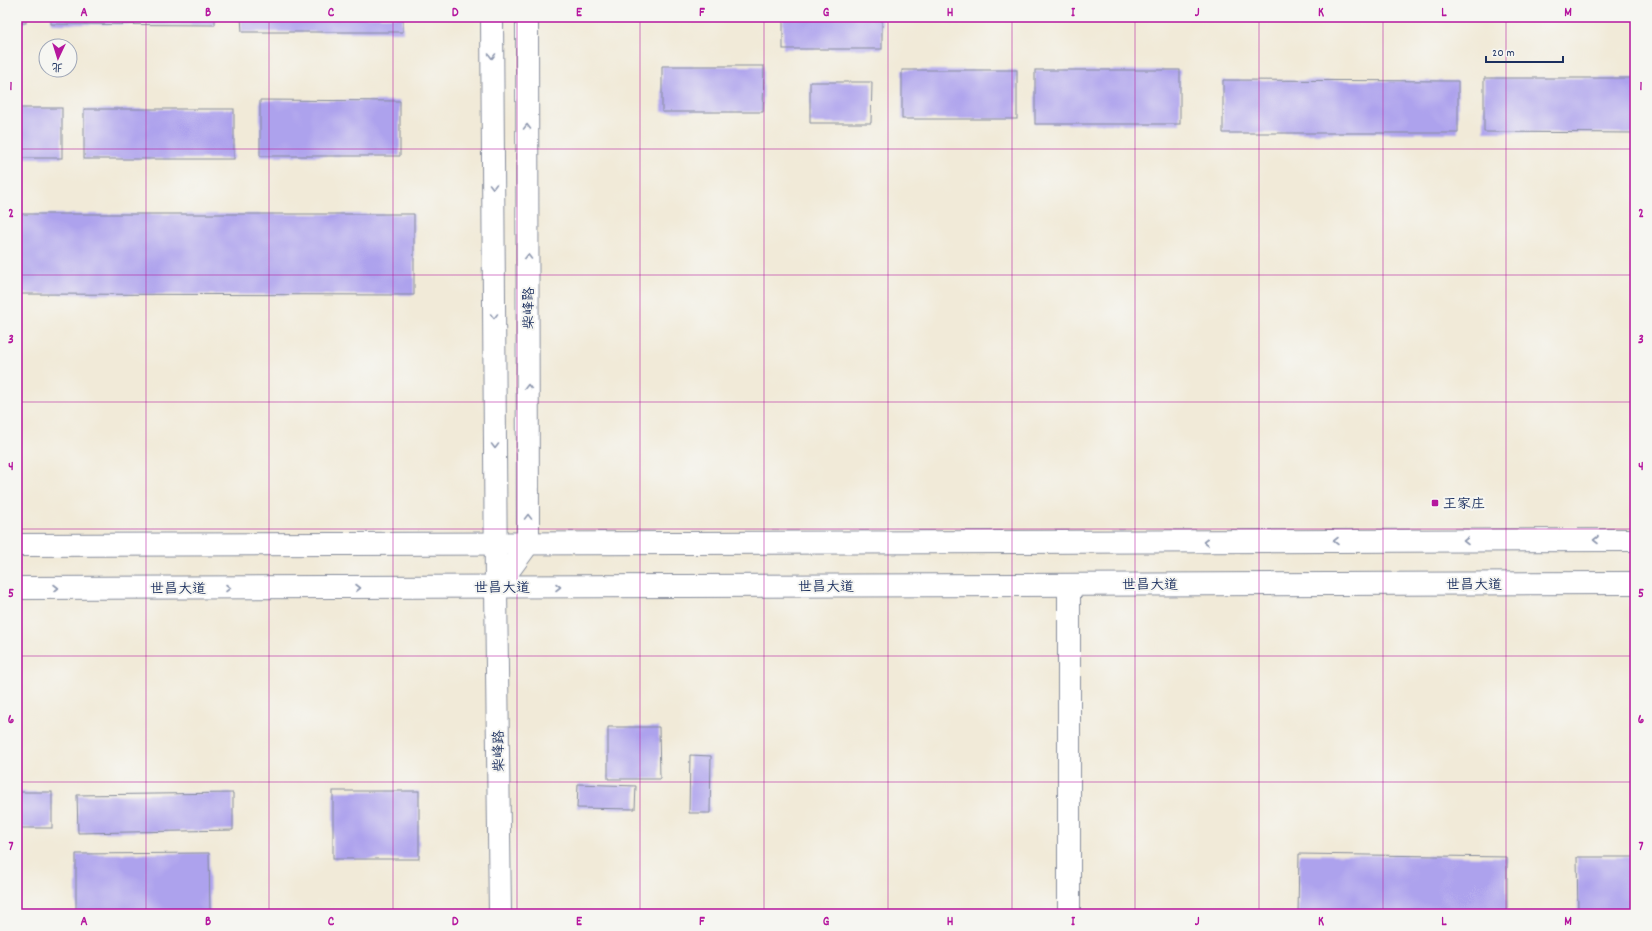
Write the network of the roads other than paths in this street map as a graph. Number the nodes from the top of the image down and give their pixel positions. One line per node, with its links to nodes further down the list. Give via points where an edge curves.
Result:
1 (492, 17): 6 (main road, 柴峰路, one-way to 6)
2 (527, 17): 4 (main road, 柴峰路, one-way to 2)
3 (1635, 540): 4 (main road, one-way to 4)
4 (528, 544): 6 (main road); 10 (main road)
5 (17, 545): 6 (main road)
6 (496, 545): 10 (main road, 柴峰路)
7 (1635, 583): 8 (main road, 世昌大道)
8 (1069, 585): 10 (main road, 世昌大道, one-way to 8); 12 (main road)
9 (17, 588): 10 (main road, 世昌大道, one-way to 10)
10 (496, 588): 11 (main road, 柴峰路)
11 (500, 914)
12 (1069, 914)

